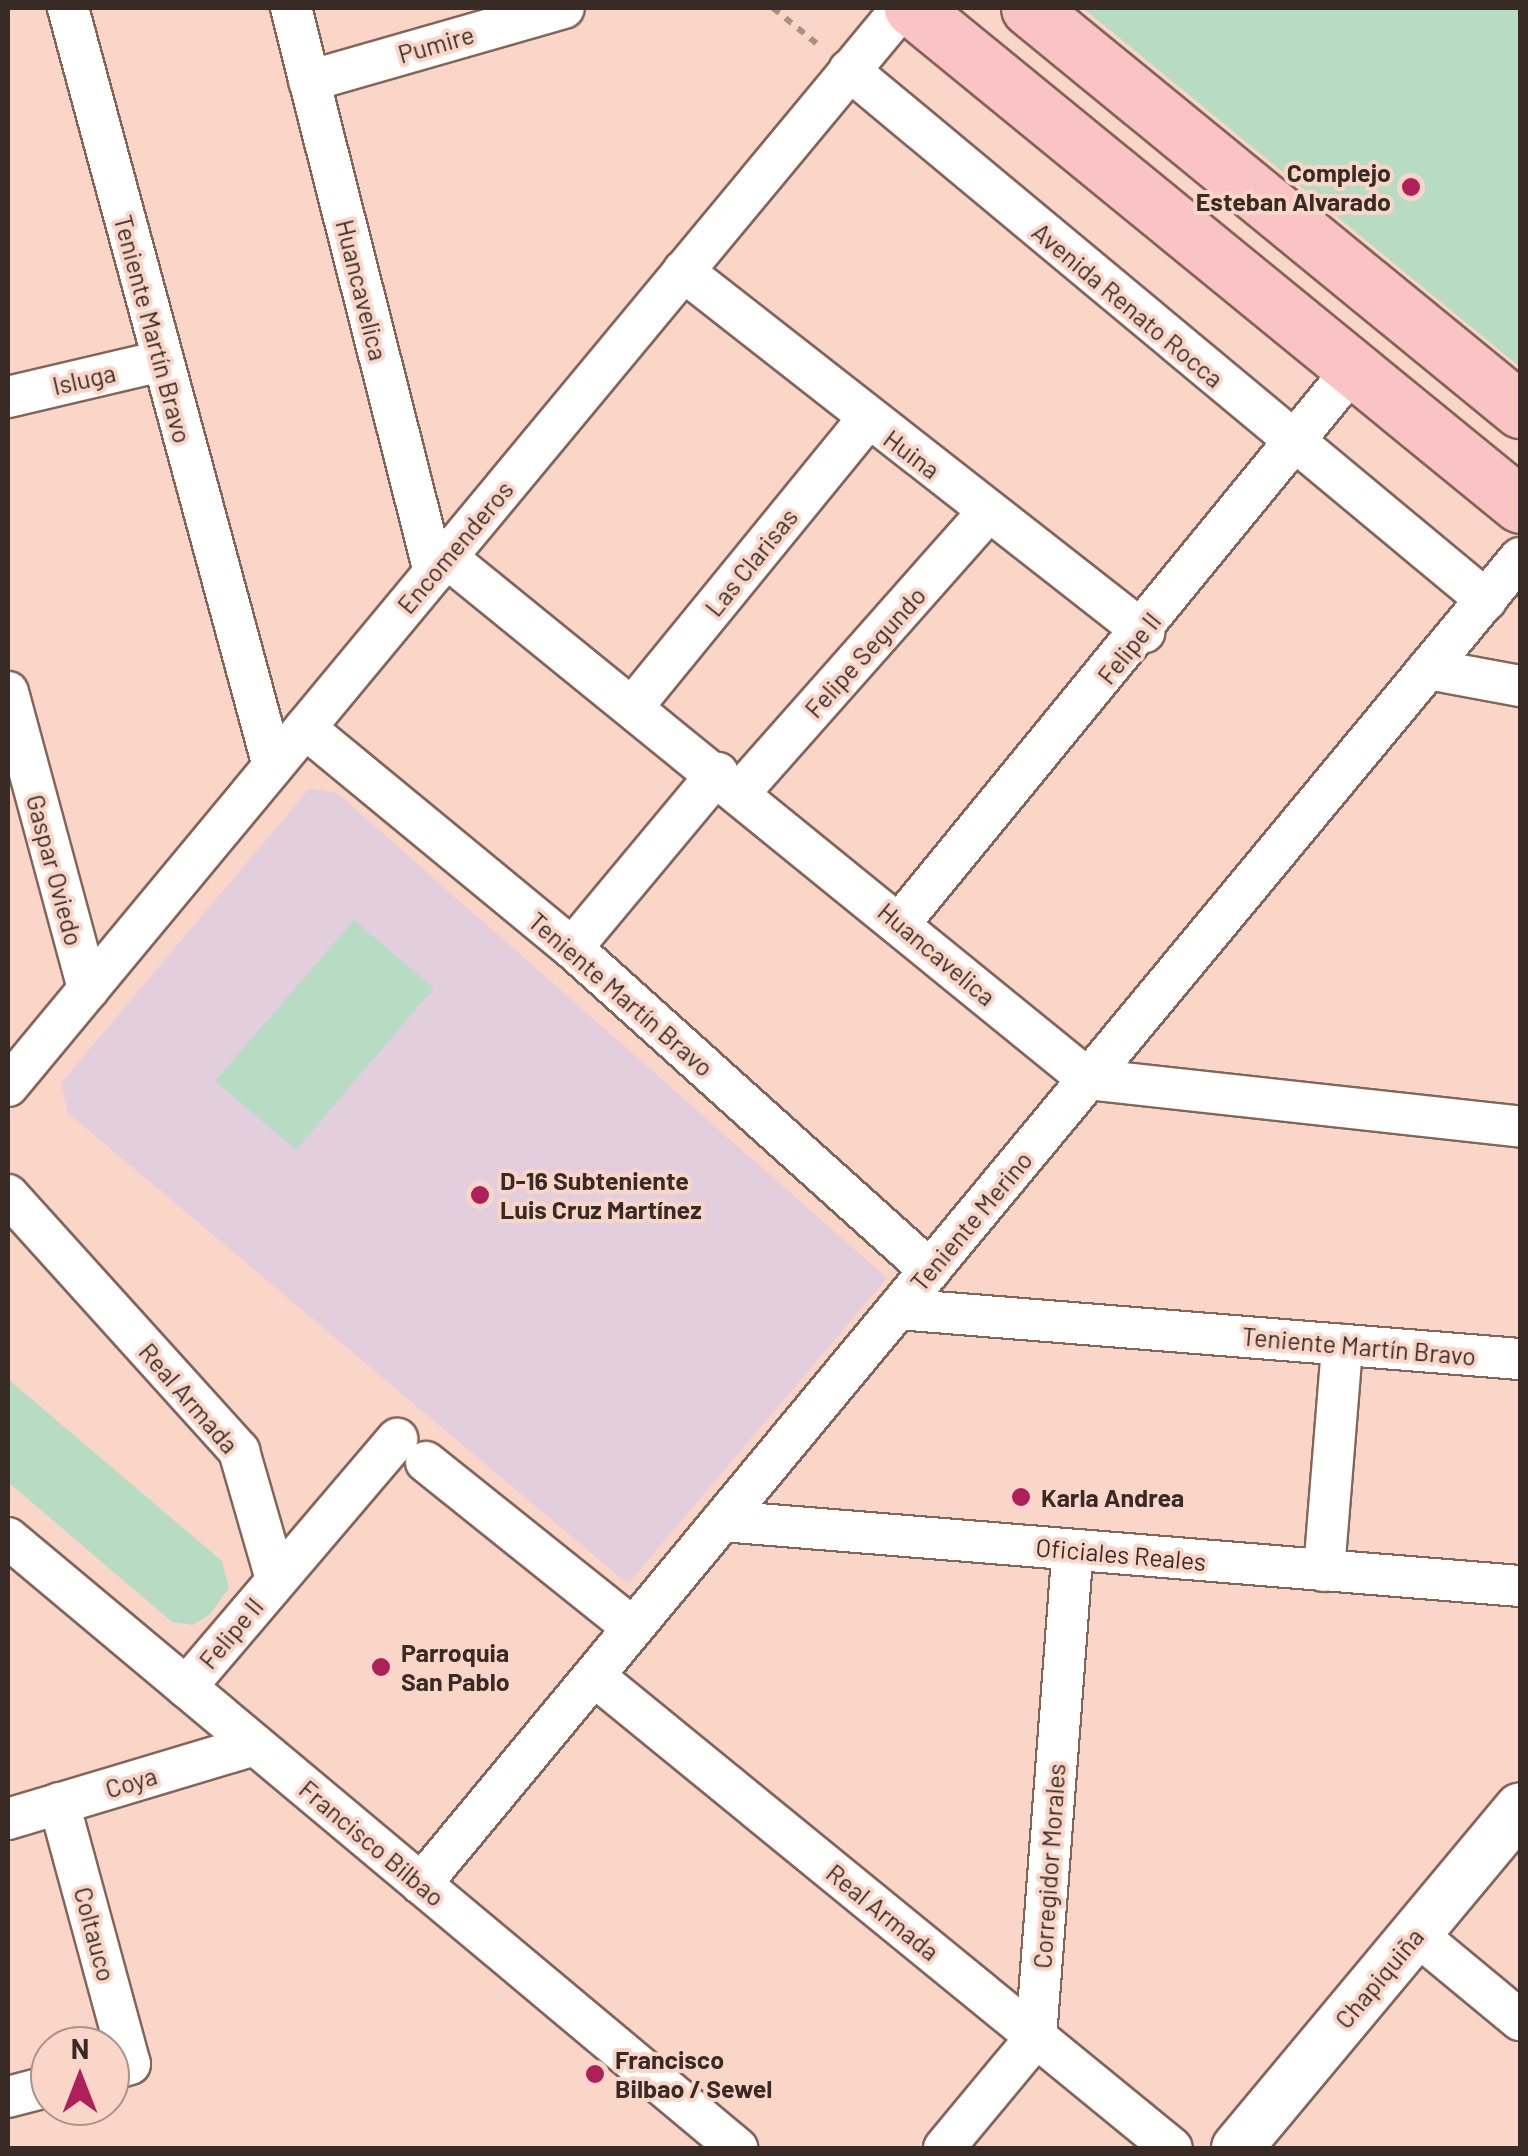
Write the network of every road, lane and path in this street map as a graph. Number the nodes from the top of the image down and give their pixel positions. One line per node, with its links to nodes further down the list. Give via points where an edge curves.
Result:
1 (68, 8): 11 (street, Teniente Martín Bravo)
2 (290, 8): 9 (street, Huancavelica)
3 (564, 8): 9 (street, Pumire)
4 (772, 8): 8 (path)
5 (902, 8): 8 (street, Encomenderos)
6 (912, 8): 12 (main road)
7 (1029, 8): 14 (main road)
8 (849, 70): 10 (street, Encomenderos); 16 (street, Avenida Renato Rocca)
9 (309, 81): 20 (street, Huancavelica)
10 (683, 271): 15 (street, Huina); 20 (street, Encomenderos)
11 (161, 361): 13 (street, Isluga); 28 (street, Teniente Martín Bravo)
12 (1354, 369): 16 (street, Felipe II); 17 (main road)
13 (8, 398)
14 (1520, 410)
15 (867, 420): 18 (street, Huina); 26 (street, Las Clarisas)
16 (1293, 443): 21 (street, Avenida Renato Rocca); 22 (street, Felipe II)
17 (1520, 506)
18 (988, 512): 22 (street, Huina); 29 (street, Felipe Segundo)
19 (1520, 558): 21 (street, Teniente Merino)
20 (440, 565): 26 (street, Huancavelica); 27 (street, Encomenderos)
21 (1486, 600): 23 (street, Teniente Merino)
22 (1144, 632): 30 (street, Felipe II)
23 (1428, 669): 24 (street); 33 (street, Teniente Merino)
24 (1520, 686)
25 (8, 692): 32 (street, Gaspar Oviedo)
26 (635, 704): 29 (street, Huancavelica)
27 (304, 728): 28 (street, Encomenderos); 31 (street, Teniente Martín Bravo)
28 (273, 766): 32 (street, Encomenderos)
29 (730, 782): 30 (street, Huancavelica); 31 (street, Felipe Segundo)
30 (900, 924): 33 (street, Huancavelica)
31 (572, 948): 37 (street, Teniente Martín Bravo)
32 (88, 989): 34 (street, Encomenderos)
33 (1088, 1079): 35 (street); 37 (street, Teniente Merino)
34 (8, 1086)
35 (1520, 1127)
36 (8, 1195): 45 (street, Real Armada, via 240,1451)
37 (930, 1270): 38 (street, Teniente Merino)
38 (898, 1309): 39 (street, Teniente Martín Bravo); 41 (street, Teniente Merino)
39 (1342, 1345): 40 (street, Teniente Martín Bravo); 44 (street)
40 (1520, 1359)
41 (722, 1521): 43 (street, Oficiales Reales); 47 (street, Teniente Merino)
42 (8, 1538): 49 (street, Francisco Bilbao)
43 (1073, 1550): 44 (street, Oficiales Reales); 58 (street, Corregidor Morales)
44 (1324, 1571): 46 (street, Oficiales Reales)
45 (276, 1579): 47 (street, via 412,1450); 49 (street, Felipe II)
46 (1520, 1586)
47 (633, 1628): 48 (street, Teniente Merino)
48 (594, 1676): 54 (street, Teniente Merino); 58 (street, Real Armada)
49 (186, 1687): 50 (street, Francisco Bilbao)
50 (255, 1745): 51 (street, Coya); 54 (street, Francisco Bilbao)
51 (59, 1803): 53 (street, Coya); 57 (street, Coltauco)
52 (1520, 1808): 55 (street, Chapiquiña)
53 (8, 1819)
54 (422, 1884): 59 (street, Francisco Bilbao)
55 (1416, 1934): 56 (street); 62 (street, Chapiquiña)
56 (1520, 2020)
57 (111, 2026)
58 (1036, 2037): 60 (street); 61 (street, Real Armada)
59 (727, 2147)
60 (944, 2148)
61 (1172, 2148)
62 (1237, 2148)

